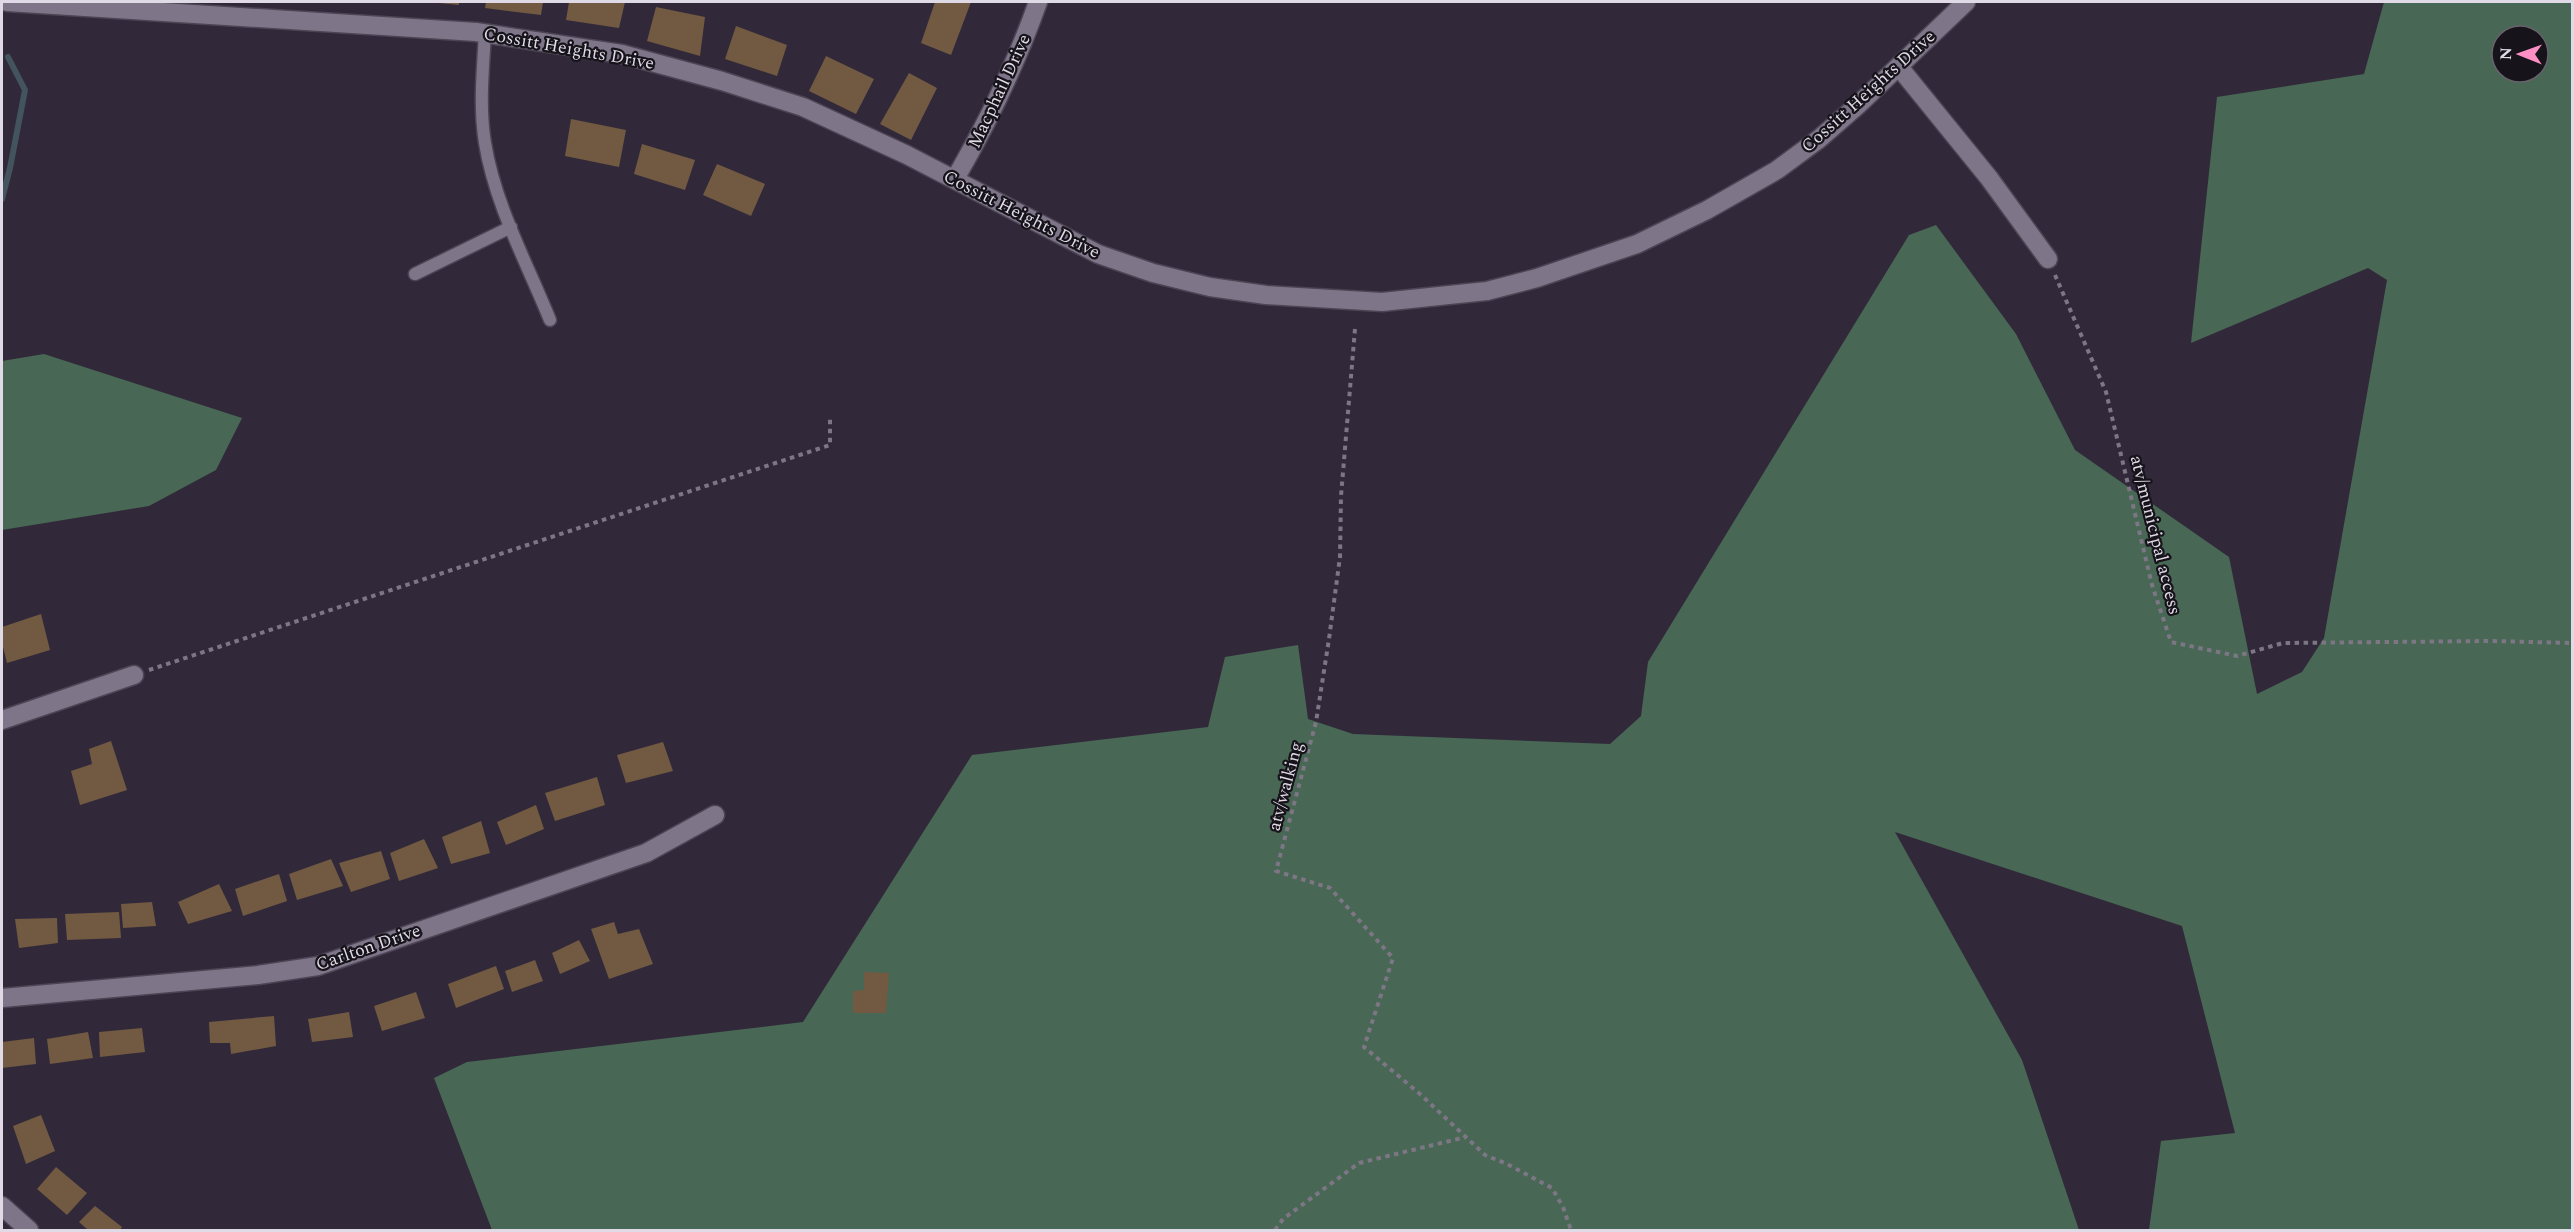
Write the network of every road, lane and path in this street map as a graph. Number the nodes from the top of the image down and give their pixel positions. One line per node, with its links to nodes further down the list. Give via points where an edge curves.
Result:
1 (7, 2): 4 (street, Cossitt Heights Drive)
2 (1038, 2): 7 (street, Macphail Drive, via 1008,79)
3 (1966, 2): 6 (street, Cossitt Heights Drive)
4 (132, 6): 5 (street, Cossitt Heights Drive)
5 (485, 33): 7 (street, Cossitt Heights Drive, via 622,54 722,81 803,107); 8 (lane, via 485,142 495,187)
6 (1899, 67): 7 (street, Cossitt Heights Drive, via 1826,133 1783,165 1685,222 1637,244 1545,276 1487,291 1434,298 1382,302 1302,298 1210,287 1153,273 1098,254); 9 (street, via 1989,178)
7 (955, 179)
8 (512, 227): 10 (lane); 11 (lane)
9 (2048, 259): 14 (path, atv/municipal access, via 2106,392 2152,585 2171,642 2237,656 2283,643)
10 (415, 274)
11 (550, 321)
12 (1355, 329): 19 (path, atv/walking, via 1341,496 1340,557 1329,639 1316,722 1276,872 1330,888 1393,958 1364,1047)
13 (830, 416): 15 (path, via 830,445)
14 (2572, 643)
15 (134, 675): 16 (street)
16 (2, 720)
17 (715, 815): 18 (street, Carlton Drive, via 646,853 318,966)
18 (2, 998)
19 (1466, 1137): 22 (path, via 1359,1163 1283,1219); 23 (path, atv/walking, via 1485,1155 1552,1188)
20 (2, 1206): 21 (street)
21 (29, 1230)
22 (1275, 1230)
23 (1571, 1230)

